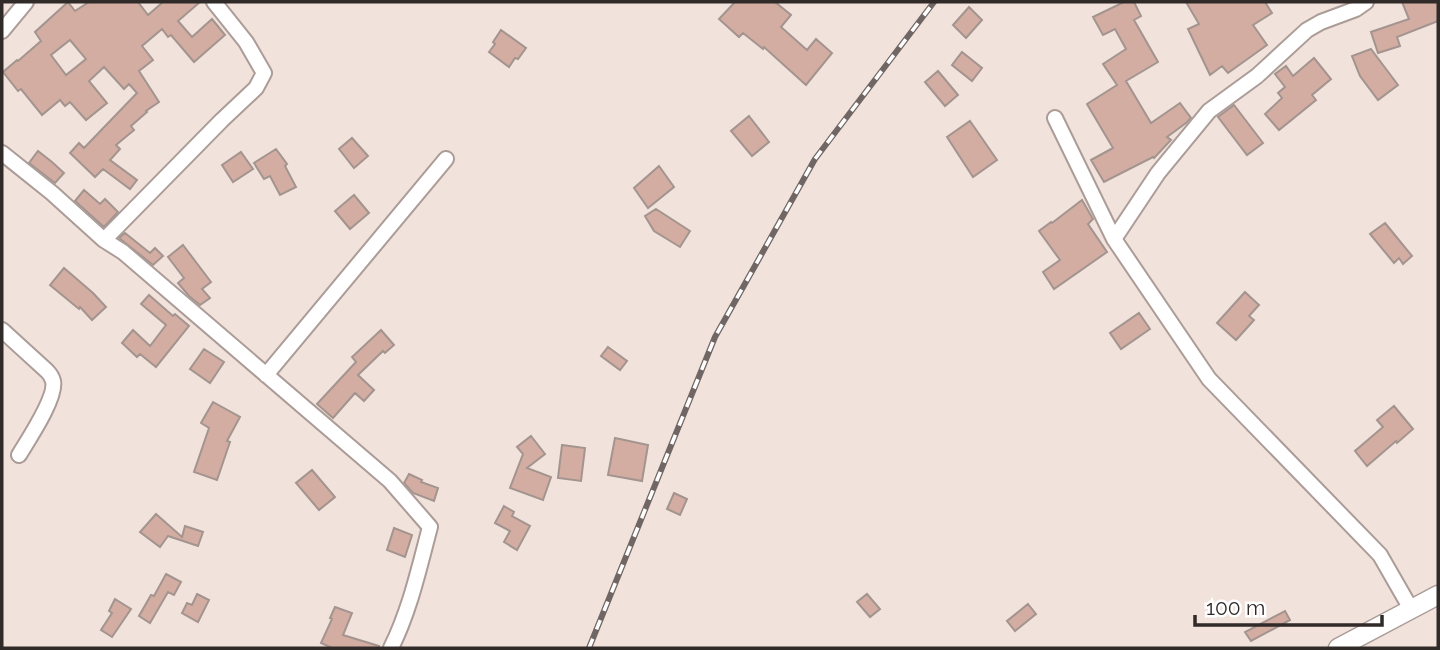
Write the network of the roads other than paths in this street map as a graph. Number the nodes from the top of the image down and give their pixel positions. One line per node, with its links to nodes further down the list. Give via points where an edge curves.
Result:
1 (26, 2): 4 (street)
2 (214, 2): 9 (street, via 264,74 256,88)
3 (1366, 2): 8 (street, via 1307,30 1209,111 1158,173)
4 (2, 31)
5 (1055, 118): 8 (street)
6 (2, 153): 9 (street)
7 (446, 159): 11 (street)
8 (1114, 239): 14 (street, via 1209,379 1380,555)
9 (104, 240): 11 (street)
10 (2, 330): 12 (street, via 47,371 54,385)
11 (266, 374): 15 (street, via 390,481 430,527)
12 (19, 455)
13 (1438, 595): 14 (main road)
14 (1410, 609): 16 (main road)
15 (391, 648)
16 (1338, 648)

